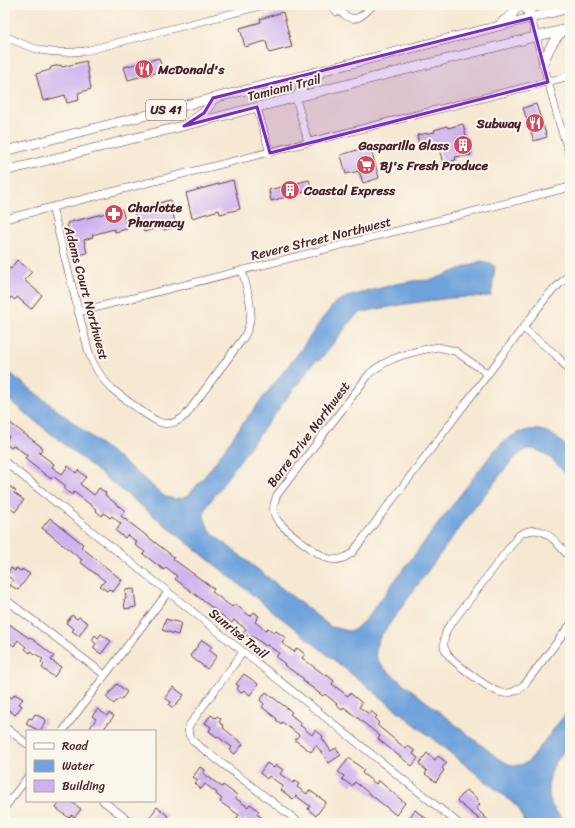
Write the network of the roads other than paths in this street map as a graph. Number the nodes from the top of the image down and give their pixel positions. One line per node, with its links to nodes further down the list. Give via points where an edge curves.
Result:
1 (264, 5): 14 (street, via 85,51 44,51 22,45)
2 (332, 5): 9 (street, via 335,11)
3 (373, 5): 9 (street, via 356,18 346,17)
4 (517, 5): 12 (main road, via 510,17)
5 (522, 5): 11 (street)
6 (531, 5): 11 (street)
7 (549, 5): 10 (main road)
8 (570, 8): 10 (main road, Tamiami Trail / US 41)
9 (341, 9)
10 (560, 10): 11 (main road, Tamiami Trail / US 41)
11 (531, 18): 12 (main road, Tamiami Trail / US 41); 15 (street)
12 (496, 27): 17 (main road, Tamiami Trail / US 41)
13 (567, 29): 15 (main road, Tamiami Trail / US 41); 16 (main road, via 556,37)
14 (5, 36)
15 (536, 36): 16 (street); 21 (main road, Tamiami Trail / US 41)
16 (544, 64): 19 (street)
17 (328, 69): 20 (main road, Tamiami Trail / US 41); 21 (main road, via 305,83)
18 (570, 76): 19 (street)
19 (548, 82): 24 (street); 27 (street)
20 (213, 98): 23 (main road, via 204,113); 25 (main road, Tamiami Trail / US 41)
21 (296, 98): 22 (main road, Tamiami Trail / US 41); 24 (street)
22 (258, 107): 23 (main road, Tamiami Trail / US 41); 26 (street)
23 (184, 126): 28 (main road, Tamiami Trail / US 41)
24 (308, 142): 26 (street)
25 (5, 151)
26 (270, 152): 30 (street)
27 (570, 156)
28 (5, 171)
29 (570, 187): 32 (street, Revere Street Northwest)
30 (52, 207): 31 (street); 34 (street, Adams Court Northwest)
31 (5, 219)
32 (242, 270): 34 (street, Revere Street Northwest); 34 (street, Adams Court Northwest, via 252,313 248,330 186,415 171,424 162,424 154,420 112,389 100,376 88,353)
33 (570, 274): 35 (street, Barre Drive Northwest, via 548,295)
34 (78, 312)
35 (523, 328): 36 (street, via 555,354); 37 (street, Barre Drive Northwest)
36 (570, 371)
37 (488, 374): 37 (street, Barre Drive Northwest, via 455,351 438,347 400,356 376,368 364,380 277,495 274,503 277,520 321,555 333,560 345,558 352,553)
38 (5, 462): 40 (street, Sunrise Trail)
39 (570, 558): 42 (street, via 544,532 526,531 519,535 447,629 444,646 453,660 493,690 502,694 510,693 525,684)
40 (168, 592): 43 (street, Sunrise Trail); 44 (street)
41 (5, 599): 44 (street)
42 (570, 625)
43 (242, 652): 52 (street, via 188,727 189,735 194,742); 53 (street, Sunrise Trail)
44 (105, 675): 46 (street)
45 (5, 727): 47 (street)
46 (64, 730)
47 (26, 743)
48 (26, 779): 50 (street)
49 (103, 802): 51 (street)
50 (5, 807)
51 (132, 823)
52 (300, 823)
53 (458, 823)

